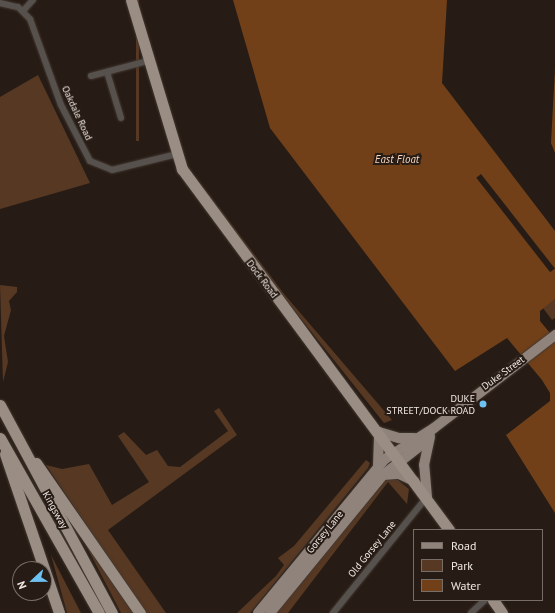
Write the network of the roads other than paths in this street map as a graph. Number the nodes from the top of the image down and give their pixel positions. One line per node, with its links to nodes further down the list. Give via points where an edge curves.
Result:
1 (33, 0): 4 (street)
2 (131, 0): 5 (highway, Dock Road)
3 (2, 2): 4 (street)
4 (23, 11): 9 (street, Oakdale Road, via 35,30 61,105 90,161 112,170)
5 (151, 60): 6 (street); 9 (highway, Dock Road)
6 (108, 72): 7 (street); 8 (street)
7 (91, 76)
8 (121, 118)
9 (177, 154): 14 (highway, Dock Road, via 198,194)
10 (555, 335): 13 (main road, Duke Street)
11 (0, 405): 12 (highway, Kingsway)
12 (10, 425): 27 (highway, Kingsway); 28 (highway)
13 (434, 428): 16 (main road, Duke Street); 18 (main road, Duke Street, via 420,446); 21 (main road, via 424,465)
14 (379, 432): 16 (main road, via 399,438); 18 (highway, Dock Road); 19 (main road)
15 (0, 438): 26 (highway, Kingsway)
16 (414, 438): 18 (main road, Duke Street)
17 (0, 442): 25 (highway)
18 (397, 456): 19 (main road, Gorsey Lane); 20 (highway, Dock Road)
19 (380, 471): 20 (main road, via 399,474); 29 (main road, Gorsey Lane); 30 (main road, Gorsey Lane)
20 (417, 483): 21 (highway, Dock Road)
21 (427, 497): 22 (highway, Dock Road); 31 (street, Old Gorsey Lane)
22 (447, 529)
23 (484, 601): 32 (street)
24 (494, 601): 33 (highway)
25 (59, 613)
26 (99, 613)
27 (112, 613)
28 (140, 613)
29 (258, 613)
30 (270, 613)
31 (333, 613)
32 (471, 613)
33 (502, 613)

